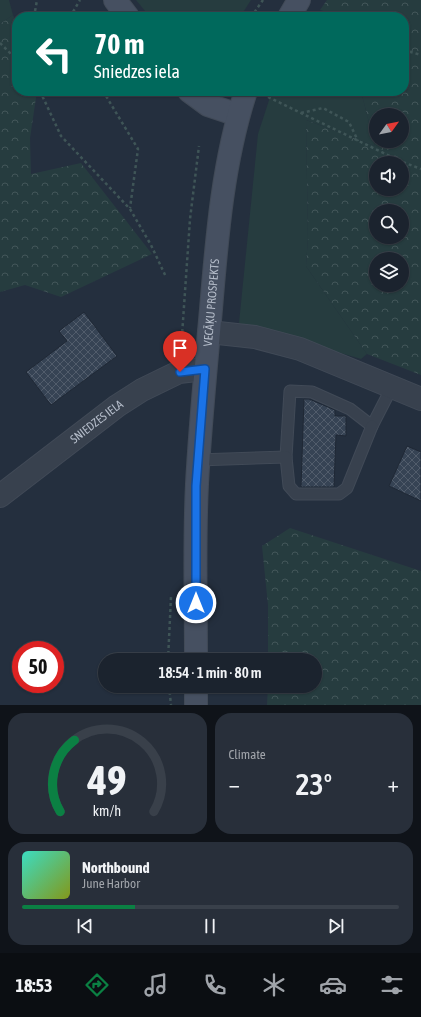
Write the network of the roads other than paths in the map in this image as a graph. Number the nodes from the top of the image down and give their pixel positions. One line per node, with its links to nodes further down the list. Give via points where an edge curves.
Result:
1 (115, 0): 3 (main road)
2 (299, 0): 4 (main road)
3 (133, 12)
4 (292, 12)
5 (196, 96): 7 (main road, via 208,105)
6 (252, 96): 7 (main road, VECĀĶU PROSPEKTS)
7 (238, 115): 8 (main road, VECĀĶU PROSPEKTS, via 218,238)
8 (209, 332): 9 (main road, VECĀĶU PROSPEKTS); 10 (street, via 255,337 300,349)
9 (205, 369): 14 (main road, VECĀĶU PROSPEKTS); 15 (street, SNIEDZES IELA, via 180,372 142,390 117,406)
10 (392, 387): 11 (street); 12 (lane)
11 (421, 399)
12 (372, 426): 13 (lane, via 350,409 312,392 290,391); 13 (lane, via 347,488 340,494 296,494 289,486)
13 (286, 457): 14 (lane)
14 (198, 460): 16 (main road, VECĀĶU PROSPEKTS)
15 (0, 496)
16 (196, 653)
17 (196, 693): 18 (main road)
18 (196, 705)

